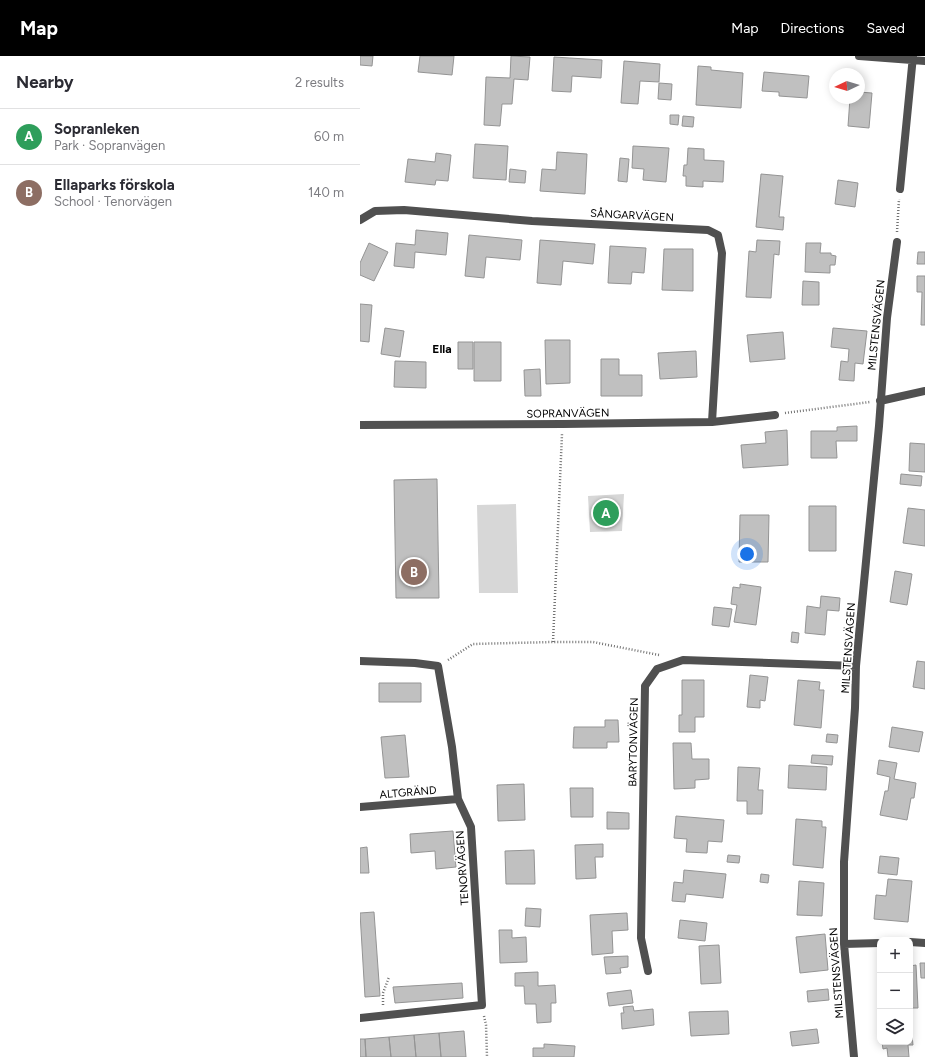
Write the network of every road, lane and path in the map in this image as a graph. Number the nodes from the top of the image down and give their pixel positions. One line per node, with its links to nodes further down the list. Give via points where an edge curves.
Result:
1 (859, 56): 2 (street)
2 (913, 58): 3 (street); 4 (street)
3 (925, 61)
4 (900, 189): 6 (path)
5 (360, 220): 10 (street, SÅNGARVÄGEN, via 375,211 404,210 532,221 708,230 718,234 722,253)
6 (897, 242): 8 (street, MILSTENSVÄGEN)
7 (925, 391): 8 (street)
8 (880, 400): 9 (path); 17 (street, MILSTENSVÄGEN)
9 (775, 415): 10 (street, SOPRANVÄGEN)
10 (712, 422): 11 (street, SOPRANVÄGEN)
11 (563, 424): 12 (street, SOPRANVÄGEN); 13 (path)
12 (360, 425)
13 (553, 642): 14 (path, via 593,642); 16 (path, via 474,644)
14 (661, 655)
15 (360, 661): 16 (street)
16 (438, 666): 18 (street, TENORVÄGEN)
17 (856, 666): 23 (street, MILSTENSVÄGEN, via 844,862); 24 (street, BARYTONVÄGEN, via 683,660 657,668 645,686 641,938)
18 (458, 799): 19 (street, ALTGRÄND); 26 (street, TENORVÄGEN, via 471,827)
19 (360, 807)
20 (913, 942): 22 (street)
21 (877, 943): 23 (street)
22 (925, 943)
23 (844, 944): 30 (street, MILSTENSVÄGEN)
24 (648, 971)
25 (389, 977): 27 (path, via 383,993)
26 (482, 1005): 27 (street); 29 (path, via 486,1025)
27 (383, 1016): 28 (street)
28 (360, 1018)
29 (487, 1057)
30 (854, 1057)

